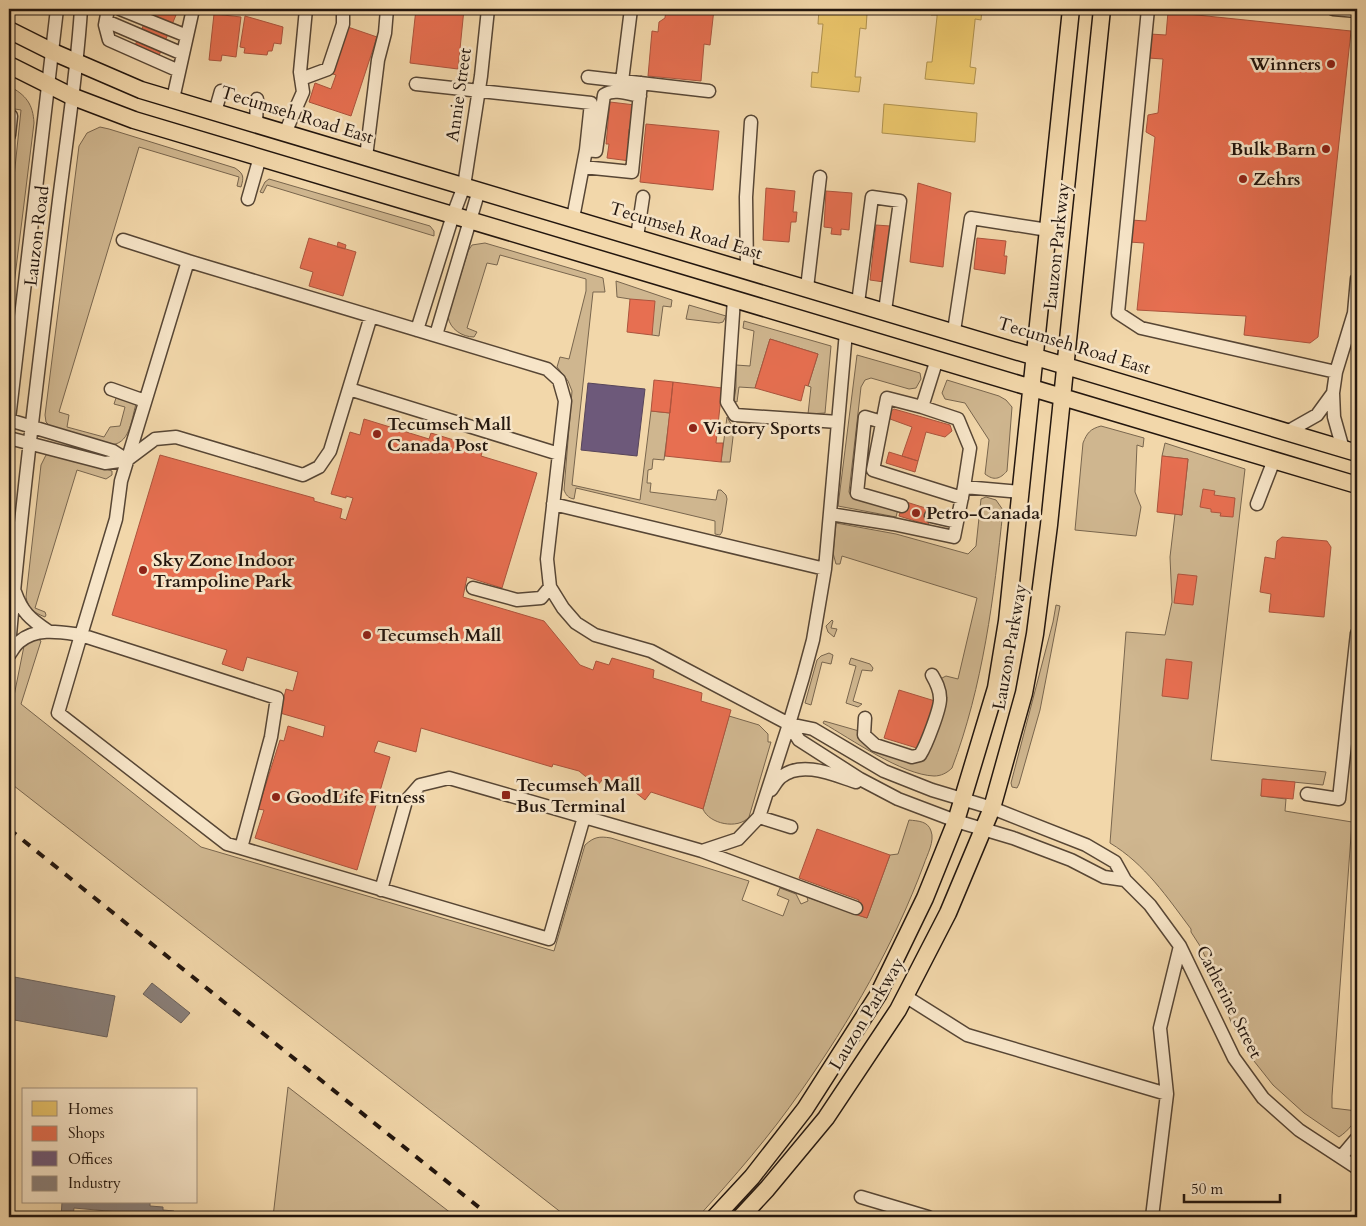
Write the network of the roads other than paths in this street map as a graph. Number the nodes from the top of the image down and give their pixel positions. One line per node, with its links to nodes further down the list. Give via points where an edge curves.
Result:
1 (58, 9): 18 (street, Lauzon Road)
2 (81, 9): 20 (street, Lauzon Road)
3 (120, 9): 17 (street)
4 (193, 9): 17 (street)
5 (306, 9): 24 (street)
6 (344, 9): 24 (street, via 343,24 328,69)
7 (387, 9): 43 (street)
8 (488, 9): 28 (street, Annie Street)
9 (631, 9): 25 (street)
10 (1072, 9): 52 (main road, Lauzon Parkway)
11 (1102, 9): 69 (main road, Lauzon Parkway)
12 (1148, 9): 70 (street, via 1118,313 1141,328)
13 (1333, 9): 14 (street)
14 (1357, 12)
15 (107, 15): 19 (street); 22 (street, via 105,25 109,40)
16 (9, 30): 18 (main road, Tecumseh Road East)
17 (187, 36): 19 (street)
18 (53, 52): 20 (main road, Tecumseh Road East); 27 (street, Lauzon Road)
19 (183, 54): 22 (street)
20 (77, 63): 32 (street, Lauzon Road); 34 (main road, Tecumseh Road East)
21 (9, 65): 27 (main road)
22 (179, 72): 34 (street)
23 (588, 77): 25 (street)
24 (301, 79): 39 (street, via 304,92)
25 (622, 81): 29 (street)
26 (416, 84): 28 (street)
27 (49, 86): 32 (main road); 78 (street, Lauzon Road)
28 (479, 90): 41 (street, via 591,103); 46 (street, Annie Street)
29 (641, 90): 31 (street); 41 (street, via 613,92 604,96 596,152); 44 (street, via 632,172)
30 (221, 91): 35 (street)
31 (709, 91)
32 (71, 96): 42 (main road, via 134,120); 81 (street, Lauzon Road)
33 (256, 99): 38 (street)
34 (173, 100): 35 (main road, Tecumseh Road East)
35 (215, 112): 38 (main road, Tecumseh Road East)
36 (10, 116): 40 (street)
37 (751, 122): 56 (street, via 746,197)
38 (256, 124): 39 (main road, Tecumseh Road East)
39 (285, 133): 43 (main road, Tecumseh Road East)
40 (9, 135)
41 (586, 150): 44 (street)
42 (260, 157): 48 (street); 49 (main road)
43 (366, 157): 46 (main road, Tecumseh Road East)
44 (582, 167): 50 (street)
45 (820, 177): 58 (street)
46 (472, 188): 49 (street); 50 (main road, Tecumseh Road East); 51 (street)
47 (643, 197): 53 (street)
48 (248, 199)
49 (453, 215): 51 (main road); 63 (street)
50 (573, 218): 53 (main road, Tecumseh Road East)
51 (470, 220): 59 (main road); 66 (street)
52 (1048, 230): 65 (street, via 971,218); 67 (main road, Lauzon Parkway)
53 (637, 237): 56 (main road, Tecumseh Road East)
54 (123, 240): 55 (street)
55 (188, 260): 62 (street); 76 (street)
56 (747, 270): 58 (main road, Tecumseh Road East)
57 (1357, 279): 70 (street, via 1354,314)
58 (806, 288): 60 (main road, Tecumseh Road East)
59 (734, 299): 64 (main road); 79 (street, via 727,402 735,415)
60 (858, 303): 61 (main road, Tecumseh Road East); 61 (street, via 872,197 900,201)
61 (885, 311): 65 (main road, Tecumseh Road East)
62 (371, 316): 63 (street); 73 (street)
63 (417, 330): 66 (street)
64 (846, 332): 68 (main road); 79 (street)
65 (954, 332): 67 (main road, Tecumseh Road East)
66 (436, 335): 86 (street, via 547,369 559,380 565,401)
67 (1036, 356): 69 (main road, Tecumseh Road East); 71 (main road, Lauzon Parkway)
68 (937, 360): 71 (main road); 77 (street)
69 (1065, 364): 75 (main road, Lauzon Parkway); 82 (main road, Tecumseh Road East)
70 (1336, 372): 74 (street)
71 (1032, 388): 75 (main road); 91 (main road, Lauzon Parkway)
72 (111, 389): 76 (street)
73 (349, 389): 86 (street); 87 (street, via 330,451 319,467 303,475 176,437 156,439)
74 (1333, 393): 82 (street, via 1317,415); 85 (street, via 1334,417)
75 (1062, 397): 88 (main road); 114 (main road, Lauzon Parkway, via 1035,634 1024,693)
76 (145, 400): 87 (street)
77 (922, 407): 80 (street, via 887,398); 90 (street, via 958,419 970,448)
78 (9, 419): 81 (street)
79 (838, 422): 95 (street)
80 (882, 422): 90 (street, via 873,470); 94 (street, via 865,417 857,493)
81 (32, 427): 84 (street, Lauzon Road); 87 (street, via 113,451)
82 (1288, 432): 85 (main road, Tecumseh Road East)
83 (9, 438): 84 (street)
84 (30, 444): 87 (street, via 105,463); 101 (street, Lauzon Road)
85 (1350, 451)
86 (559, 454): 92 (street)
87 (127, 460): 104 (street, via 120,481 116,519)
88 (1274, 460): 89 (main road); 93 (street)
89 (1357, 485)
90 (963, 492): 91 (street); 97 (street)
91 (1021, 492): 113 (main road, Lauzon Parkway, via 996,688)
92 (553, 504): 98 (street); 99 (street, via 547,559)
93 (1257, 504)
94 (902, 506)
95 (830, 514): 97 (street, via 954,537); 98 (street)
96 (930, 516): 97 (street)
97 (957, 522)
98 (825, 569): 109 (street, via 813,640)
99 (550, 587): 100 (street, via 541,598 517,600); 109 (street, via 562,608 576,623 595,635 651,651)
100 (473, 588)
101 (14, 590): 102 (street, via 20,607); 105 (street, Lauzon Road)
102 (48, 630): 104 (street); 106 (street, via 19,642)
103 (1357, 633): 111 (street, via 1339,799)
104 (81, 635): 120 (street, via 58,712 227,844); 120 (street, via 277,698 271,737)
105 (9, 646)
106 (9, 654)
107 (932, 675): 108 (street, via 941,699 920,755 912,757 875,745 864,735)
108 (865, 718)
109 (790, 724): 110 (street, via 799,740); 112 (street); 113 (street, Catherine Street, via 813,729 884,772)
110 (880, 790): 112 (street, via 826,772 800,769 781,777); 117 (street)
111 (1307, 794)
112 (766, 796): 116 (street)
113 (964, 798): 114 (street, Catherine Street); 117 (main road, Lauzon Parkway)
114 (992, 808): 119 (main road, Lauzon Parkway); 122 (street, Catherine Street, via 1086,845 1115,862)
115 (584, 817): 121 (street); 123 (street, via 449,778 420,785 406,801); 123 (street, via 549,939)
116 (758, 817): 118 (street); 121 (street, via 738,839)
117 (956, 822): 119 (street); 132 (main road, Lauzon Parkway, via 925,898 878,995 805,1109 752,1177)
118 (791, 827)
119 (984, 830): 122 (street, via 1071,860 1104,877); 126 (main road, Lauzon Parkway, via 948,913)
120 (241, 848): 123 (street)
121 (702, 851): 124 (street)
122 (1125, 880): 125 (street, Catherine Street, via 1150,904)
123 (381, 890)
124 (856, 908)
125 (1180, 946): 127 (street, via 1160,1028); 129 (street, Catherine Street, via 1234,1058 1263,1098 1299,1130)
126 (905, 996): 127 (street, via 967,1035); 133 (main road, Lauzon Parkway, via 826,1118)
127 (1167, 1094): 135 (street)
128 (1357, 1138): 129 (street)
129 (1340, 1157): 130 (street, Catherine Street)
130 (1357, 1168)
131 (861, 1197): 134 (street)
132 (715, 1217)
133 (741, 1217)
134 (928, 1217)
135 (1152, 1217)

